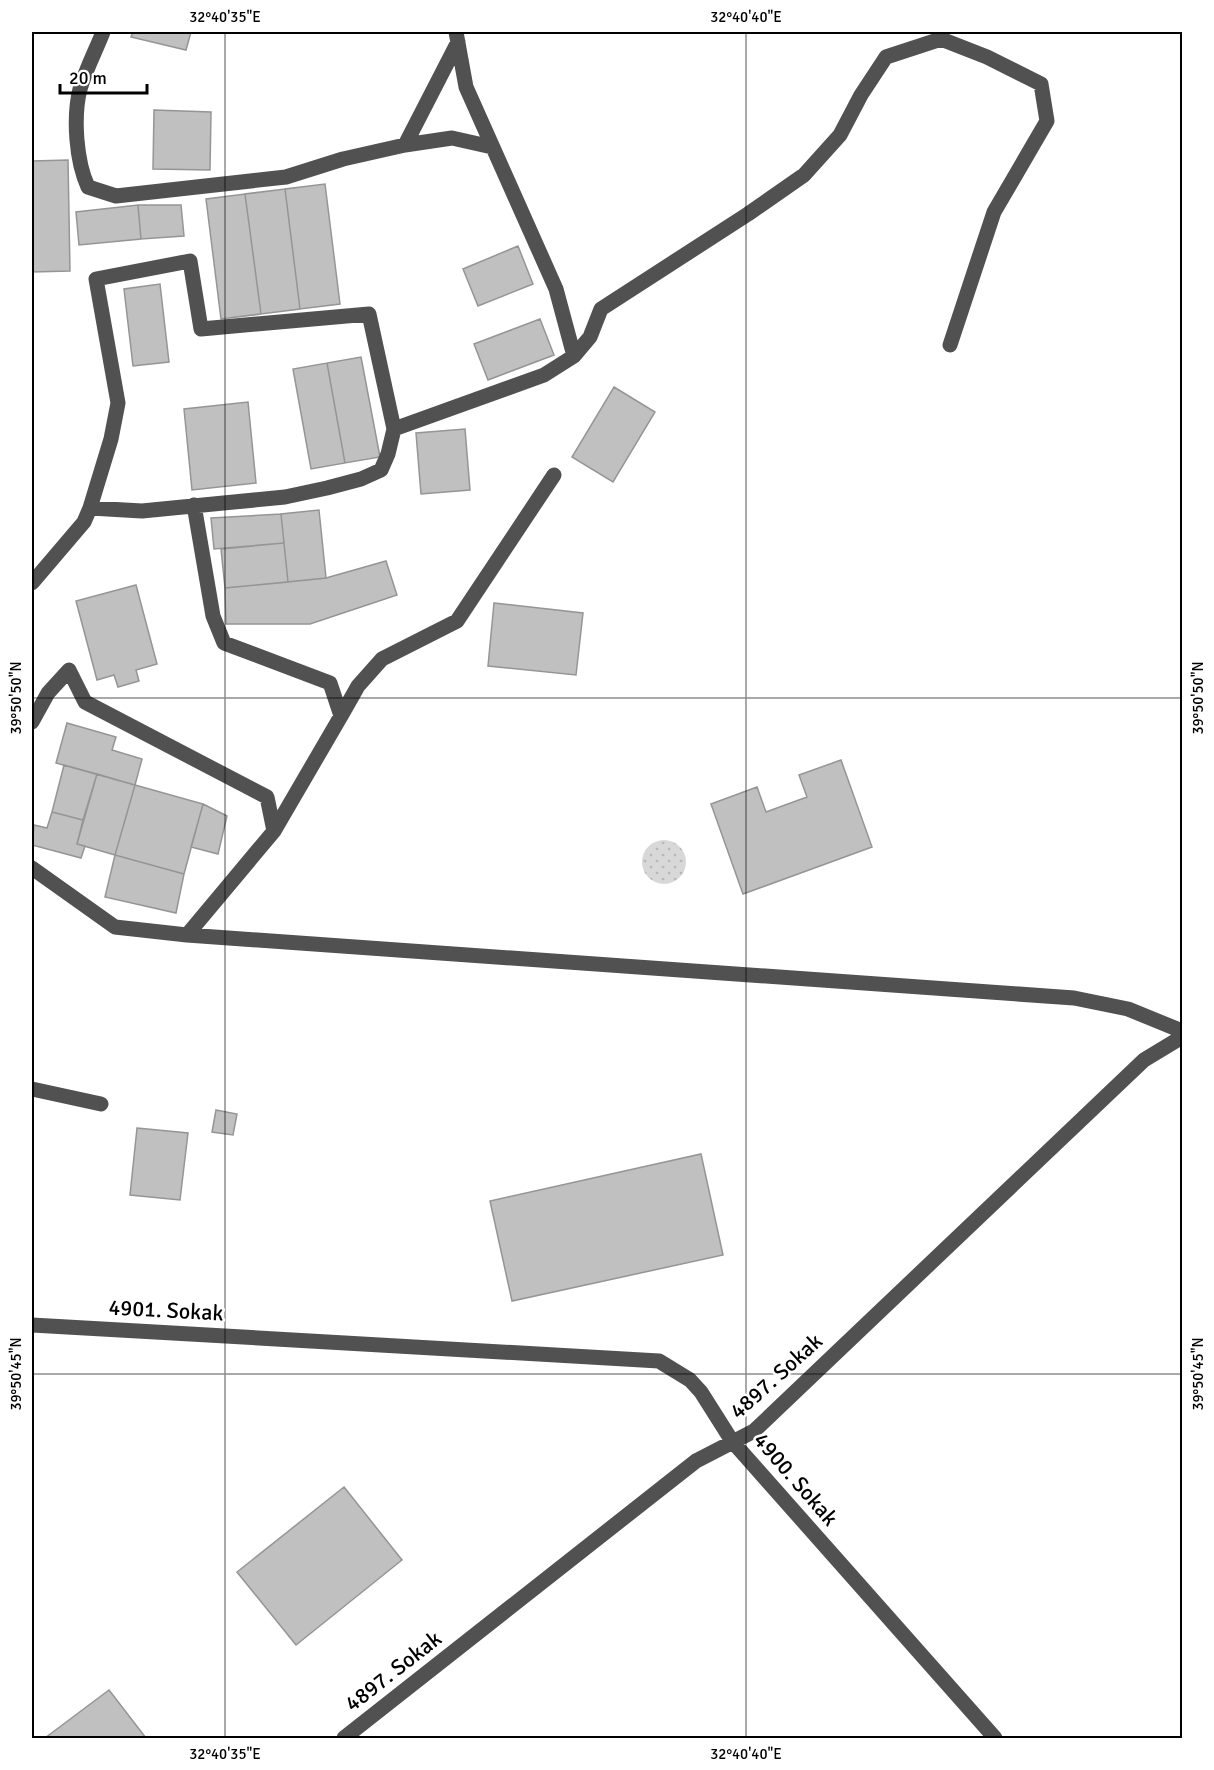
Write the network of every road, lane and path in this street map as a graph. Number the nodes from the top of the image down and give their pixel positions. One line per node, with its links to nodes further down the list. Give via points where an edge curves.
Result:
1 (103, 32): 3 (street, via 80,90 77,115 78,153 88,187 116,196 286,177)
2 (457, 37): 3 (street); 4 (street, via 466,87)
3 (405, 145): 4 (street, via 452,138)
4 (492, 147): 6 (street, via 555,289)
5 (950, 345): 6 (street, via 994,212 1047,121 1041,84 941,39 886,57 840,135 804,175 601,309 590,337)
6 (574, 356): 7 (street, via 543,375)
7 (394, 429): 9 (street, via 381,470 361,479 285,497); 10 (street, via 369,314 201,329 190,261 96,279 118,403)
8 (554, 475): 12 (street, via 457,621 382,659 358,686)
9 (195, 505): 10 (street, via 142,511); 12 (street, via 213,616 224,643 330,683)
10 (90, 508): 11 (street, via 84,522)
11 (32, 583)
12 (341, 716): 14 (street)
13 (32, 722): 14 (street, via 48,693 69,670 85,702 267,797)
14 (274, 831): 16 (street)
15 (32, 868): 16 (street, via 115,927)
16 (187, 935): 17 (street, via 1074,998 1128,1008)
17 (1182, 1031)
18 (1182, 1037): 23 (street, 4897. Sokak, via 1144,1060 754,1431)
19 (32, 1089): 20 (street)
20 (101, 1104)
21 (32, 1325): 22 (street, 4901. Sokak)
22 (299, 1341): 23 (street, 4900. Sokak, via 659,1361 690,1380 701,1392)
23 (732, 1441): 24 (street, 4897. Sokak, via 696,1461); 25 (street, 4900. Sokak)
24 (344, 1738)
25 (995, 1738)

